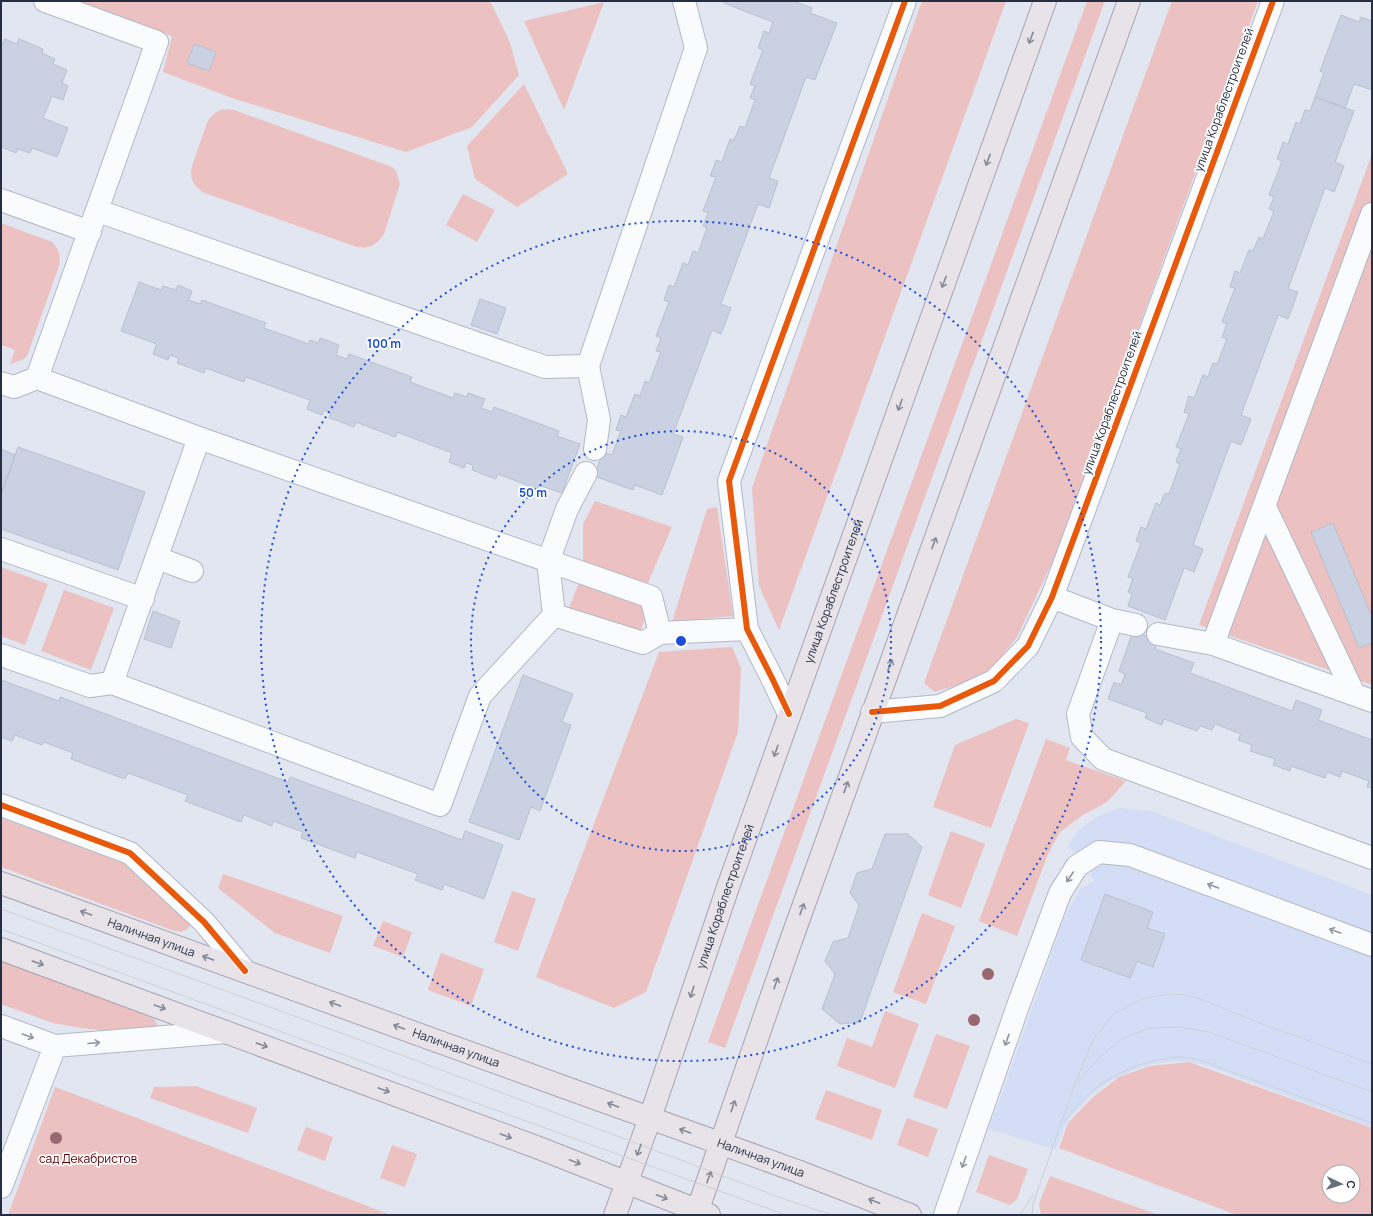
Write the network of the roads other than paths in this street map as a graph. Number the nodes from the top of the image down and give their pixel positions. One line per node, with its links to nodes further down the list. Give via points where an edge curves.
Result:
1 (45, 1): 8 (street, via 157,42)
2 (684, 1): 12 (street, via 696,48)
3 (905, 1): 28 (street, via 729,481)
4 (1045, 1): 36 (main road, улица Кораблестроителей, one-way to 36)
5 (1130, 1): 35 (main road, one-way to 5)
6 (1272, 1): 23 (street, улица Кораблестроителей)
7 (1, 200): 10 (street)
8 (98, 211): 10 (street); 12 (street, via 545,367)
9 (1372, 214): 11 (street)
10 (90, 232): 13 (street)
11 (1366, 246): 18 (street)
12 (588, 366): 16 (street, via 600,420)
13 (37, 378): 14 (street, via 14,387); 15 (street)
14 (1, 382)
15 (199, 438): 20 (street); 21 (street)
16 (595, 449)
17 (586, 473): 21 (street, via 568,509)
18 (1264, 507): 31 (street); 34 (street)
19 (1, 548): 24 (street)
20 (157, 558): 22 (street); 24 (street)
21 (548, 562): 25 (street); 29 (street, via 651,597)
22 (192, 571)
23 (1052, 597): 26 (street); 35 (street, улица Кораблестроителей, via 1028,646 994,681 940,706)
24 (143, 599): 33 (street)
25 (554, 615): 29 (street, via 643,643); 33 (street, via 480,696 440,805)
26 (1112, 620): 27 (street); 38 (street, via 1078,714 1082,737 1103,759)
27 (1136, 625)
28 (747, 629): 29 (street); 36 (street)
29 (660, 634)
30 (1158, 634): 31 (street)
31 (1213, 644): 34 (street)
32 (1, 655): 33 (street, via 90,686)
33 (112, 683)
34 (1363, 698)
35 (872, 712): 47 (main road, one-way to 35)
36 (789, 714): 46 (main road, улица Кораблестроителей, one-way to 46)
37 (1, 805): 42 (street, via 130,853 204,922)
38 (1372, 858)
39 (1, 882): 42 (main road, Наличная улица, one-way to 39)
40 (1372, 945): 53 (street, one-way to 53, via 1130,855 1099,852 1077,866 1060,893)
41 (1, 949): 44 (main road, one-way to 44)
42 (244, 971): 46 (main road, Наличная улица, one-way to 42)
43 (1, 1026): 45 (street, one-way to 45)
44 (226, 1032): 45 (street, one-way to 44); 48 (main road, one-way to 48)
45 (55, 1046): 49 (street)
46 (650, 1118): 47 (main road, Наличная улица, one-way to 46); 48 (main road, улица Кораблестроителей, one-way to 48)
47 (720, 1143): 50 (main road, one-way to 47); 52 (main road, Наличная улица, one-way to 47, via 797,1170)
48 (627, 1183): 50 (main road, one-way to 50); 51 (main road, улица Кораблестроителей)
49 (1, 1187)
50 (701, 1214)
51 (616, 1215)
52 (910, 1215)
53 (945, 1215)

